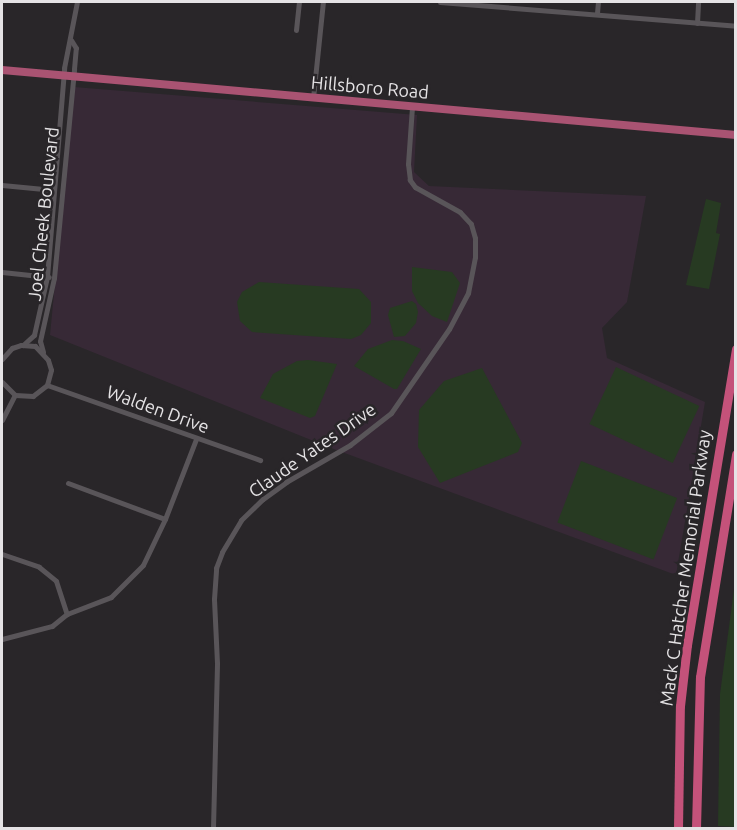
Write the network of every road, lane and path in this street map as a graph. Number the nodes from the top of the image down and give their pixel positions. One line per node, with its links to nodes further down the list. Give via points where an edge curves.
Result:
1 (77, 2): 11 (street)
2 (299, 2): 10 (street)
3 (323, 2): 14 (street)
4 (440, 2): 7 (street)
5 (598, 2): 7 (street)
6 (698, 2): 8 (street)
7 (597, 13): 8 (street)
8 (697, 23): 9 (street)
9 (735, 26)
10 (296, 30)
11 (71, 40): 13 (street, via 66,48); 13 (street, via 76,48)
12 (2, 70): 13 (main road, Hillsboro Road)
13 (68, 78): 14 (main road, Hillsboro Road); 16 (street, Joel Cheek Boulevard); 17 (street, Joel Cheek Boulevard)
14 (314, 98): 15 (main road, Hillsboro Road)
15 (412, 107): 18 (main road, Hillsboro Road); 39 (street, Claude Yates Drive, via 410,180 422,192 460,212 471,224 475,257 468,293 449,329 390,412 350,445 263,499 241,520 222,552 216,568 214,599 217,667)
16 (69, 111): 17 (street); 22 (street, Joel Cheek Boulevard)
17 (61, 112): 20 (street, Joel Cheek Boulevard)
18 (735, 135)
19 (2, 185): 20 (street)
20 (54, 190): 22 (street, Joel Cheek Boulevard)
21 (2, 272): 22 (street)
22 (51, 278): 23 (street, Joel Cheek Boulevard, via 34,335); 25 (street, Joel Cheek Boulevard, via 40,341)
23 (23, 345): 25 (street, via 35,346); 26 (street, via 12,348)
24 (735, 349): 40 (highway, Mack C Hatcher Memorial Parkway, via 687,645 680,706)
25 (43, 352): 28 (street, via 51,370)
26 (2, 359)
27 (2, 382): 29 (street)
28 (47, 385): 29 (street, via 33,396); 31 (street, Walden Drive)
29 (15, 395): 30 (street)
30 (2, 420)
31 (196, 439): 33 (street, Walden Drive); 35 (street)
32 (735, 454): 41 (highway, Mack C Hatcher Memorial Parkway, via 700,677)
33 (260, 460)
34 (68, 483): 35 (street)
35 (165, 519): 37 (street, via 143,565 111,597)
36 (2, 554): 37 (street, via 39,567 56,581)
37 (67, 614): 38 (street, via 52,626)
38 (2, 639)
39 (213, 828)
40 (678, 828)
41 (696, 828)

